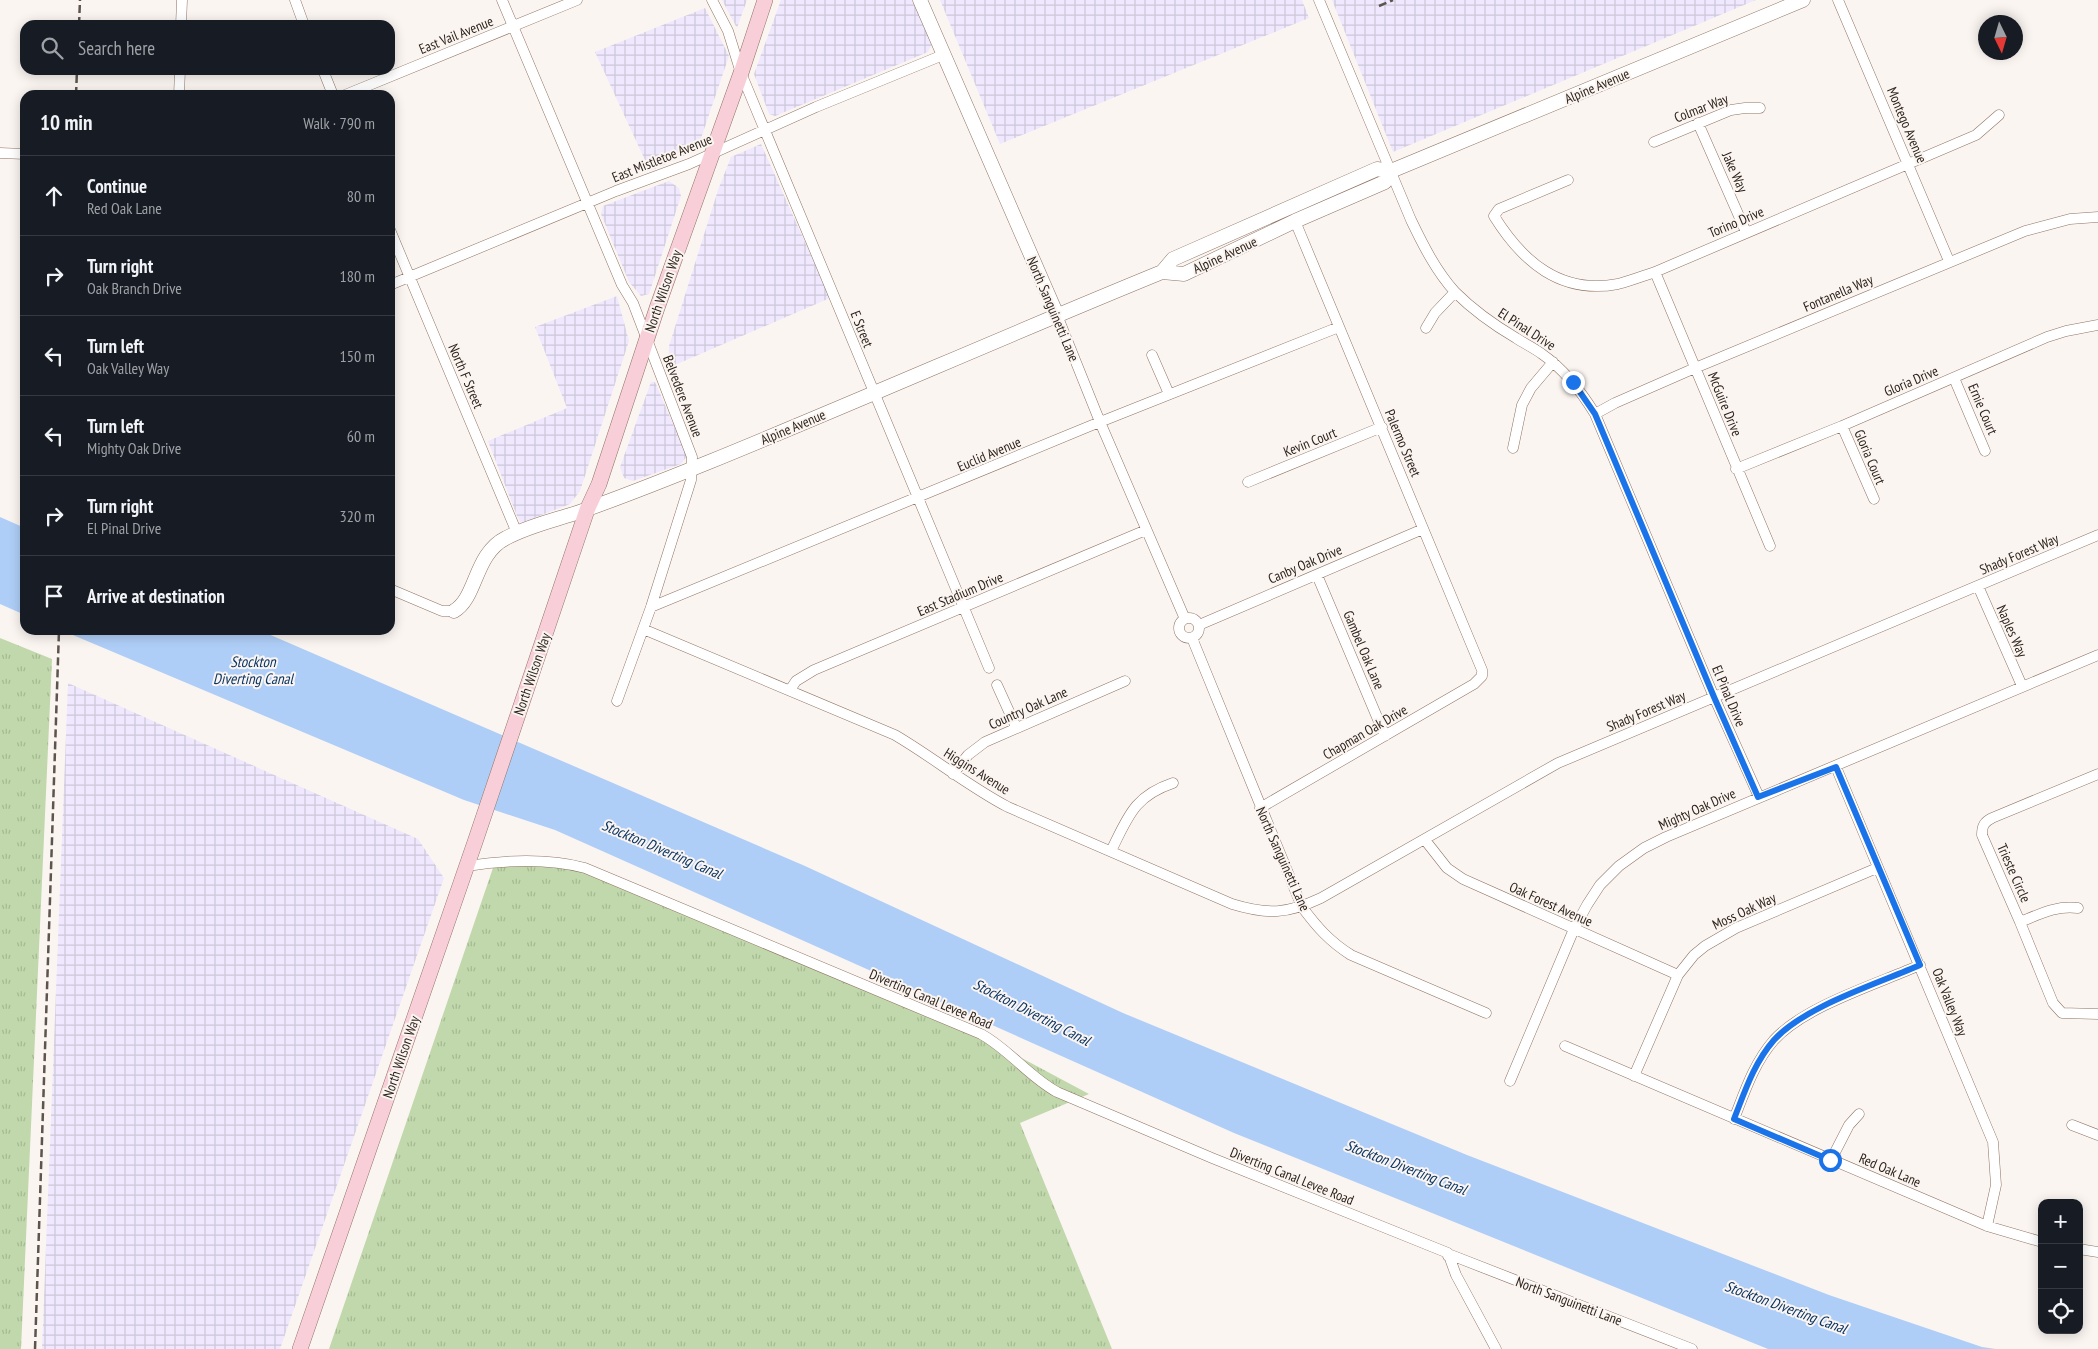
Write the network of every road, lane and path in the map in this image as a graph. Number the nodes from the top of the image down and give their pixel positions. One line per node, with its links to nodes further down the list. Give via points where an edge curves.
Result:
1 (182, 0): 11 (street)
2 (295, 0): 12 (street)
3 (502, 0): 13 (street, Belvedere Avenue)
4 (577, 0): 13 (street, East Vail Avenue)
5 (712, 0): 15 (street, E Street, via 728,31)
6 (764, 0): 15 (main road, North Wilson Way)
7 (920, 0): 14 (street, North Sanguinetti Lane)
8 (1319, 0): 32 (street, El Pinal Drive)
9 (1803, 0): 32 (street, Alpine Avenue)
10 (1838, 0): 31 (street, Montego Avenue)
11 (181, 20)
12 (302, 20)
13 (513, 26): 16 (street, East Vail Avenue); 34 (street, Belvedere Avenue)
14 (943, 55): 26 (street, East Mistletoe Avenue); 45 (street, North Sanguinetti Lane)
15 (741, 73): 26 (street, E Street); 30 (main road, North Wilson Way)
16 (395, 74)
17 (180, 75): 20 (street)
18 (325, 75): 21 (street)
19 (394, 75): 22 (street, East Vail Avenue)
20 (179, 90)
21 (331, 90)
22 (357, 90)
23 (1760, 108): 25 (street, Colmar Way, via 1731,110)
24 (1999, 116): 31 (street, Torino Drive, via 1976,135)
25 (1698, 123): 27 (street, Colmar Way); 37 (street, Jake Way)
26 (765, 130): 30 (street, East Mistletoe Avenue); 54 (street, E Street)
27 (1654, 142)
28 (0, 154): 29 (street)
29 (20, 154)
30 (712, 154): 34 (street, East Mistletoe Avenue); 49 (main road, North Wilson Way)
31 (1908, 163): 37 (street, Torino Drive); 39 (street, Montego Avenue)
32 (1391, 172): 36 (street, Alpine Avenue, via 1385,182); 40 (street, Alpine Avenue, via 1377,169 1278,212 1173,260); 44 (street, El Pinal Drive, via 1424,246)
33 (1568, 180): 41 (street, Torino Drive, via 1499,209 1494,216 1516,247 1546,273 1579,284 1617,284)
34 (588, 204): 42 (street, East Mistletoe Avenue); 49 (street, Belvedere Avenue)
35 (2098, 217): 39 (street, Fontanella Way, via 2046,225)
36 (1295, 222): 40 (street, Alpine Avenue, via 1184,274); 47 (street, Palermo Street)
37 (1746, 232): 41 (street, Torino Drive)
38 (395, 242): 42 (street, North F Street)
39 (1949, 261): 52 (street, Fontanella Way)
40 (1162, 272): 45 (street, Alpine Avenue)
41 (1655, 272): 52 (street, McGuire Drive)
42 (410, 277): 43 (street, East Mistletoe Avenue); 70 (street, North F Street)
43 (395, 284)
44 (1455, 292): 48 (street, via 1434,313); 51 (street, El Pinal Drive, via 1494,325)
45 (1057, 315): 54 (street, Alpine Avenue); 57 (street, North Sanguinetti Lane)
46 (2098, 325): 53 (street, Gloria Drive, via 2048,337)
47 (1339, 327): 55 (street, Euclid Avenue); 59 (street, Palermo Street)
48 (1426, 328)
49 (646, 339): 62 (street, Belvedere Avenue, via 692,458); 67 (main road, North Wilson Way, via 599,484)
50 (1152, 355): 55 (street)
51 (1553, 362): 56 (street, El Pinal Drive, via 1573,382); 60 (street, via 1531,388 1522,405)
52 (1695, 368): 56 (street, Fontanella Way); 63 (street, McGuire Drive)
53 (1954, 378): 58 (street, Gloria Drive); 61 (street, Ernie Court)
54 (874, 393): 62 (street, Alpine Avenue); 65 (street, E Street)
55 (1169, 394): 57 (street, Euclid Avenue)
56 (1595, 414): 90 (street, El Pinal Drive)
57 (1100, 422): 65 (street, Euclid Avenue); 69 (street, North Sanguinetti Lane)
58 (1842, 426): 63 (street, Gloria Drive); 66 (street, Gloria Court)
59 (1382, 427): 64 (street, Kevin Court); 68 (street, Palermo Street)
60 (1513, 448)
61 (1985, 452)
62 (692, 468): 67 (street, Alpine Avenue); 76 (street, Belvedere Avenue, via 691,480)
63 (1736, 469): 72 (street, McGuire Drive)
64 (1248, 482)
65 (918, 498): 76 (street, Euclid Avenue); 77 (street, E Street)
66 (1874, 499)
67 (587, 510): 70 (street, Alpine Avenue); 102 (main road, North Wilson Way)
68 (1423, 529): 73 (street, Canby Oak Drive); 85 (street, Palermo Street, via 1481,664)
69 (1146, 530): 77 (street, East Stadium Drive); 79 (street, North Sanguinetti Lane)
70 (516, 533): 78 (street, Alpine Avenue, via 492,549 481,564 464,602)
71 (2098, 535): 74 (street, Shady Forest Way)
72 (1770, 546)
73 (1317, 574): 80 (street, Canby Oak Drive); 93 (street, Gambel Oak Lane)
74 (1978, 586): 88 (street, Naples Way); 90 (street, Shady Forest Way)
75 (395, 591): 78 (street, via 442,611)
76 (650, 607): 81 (street, Belvedere Avenue)
77 (965, 607): 84 (street, E Street); 89 (street, East Stadium Drive, via 814,670 796,681)
78 (454, 611)
79 (1185, 619): 80 (street, via 1194,620); 82 (street, via 1180,624 1180,634)
80 (1199, 625): 82 (street, via 1199,632)
81 (643, 629): 89 (street, Higgins Avenue); 91 (street, Belvedere Avenue)
82 (1192, 638): 99 (street, North Sanguinetti Lane)
83 (2098, 655): 88 (street, Mighty Oak Drive)
84 (990, 668)
85 (1482, 676): 93 (street, Chapman Oak Drive, via 1479,681)
86 (1124, 681): 92 (street, Country Oak Lane)
87 (997, 685): 92 (street)
88 (2022, 686): 94 (street, Mighty Oak Drive)
89 (790, 690): 95 (street, Higgins Avenue, via 895,735)
90 (1714, 697): 98 (street, El Pinal Drive); 100 (street, Shady Forest Way, via 1558,763)
91 (618, 701)
92 (1016, 727): 95 (street, Country Oak Lane, via 985,742 968,755)
93 (1385, 736): 99 (street, Chapman Oak Drive)
94 (1836, 767): 98 (street, Mighty Oak Drive); 103 (street, Oak Valley Way)
95 (953, 774): 101 (street, Higgins Avenue, via 1008,807)
96 (2098, 774): 106 (street, Trieste Circle, via 1992,818 1982,827 1985,843)
97 (1173, 783): 101 (street, via 1158,788 1135,805)
98 (1758, 797): 107 (street, Mighty Oak Drive, via 1644,848 1600,885)
99 (1260, 808): 104 (street, North Sanguinetti Lane)
100 (1424, 840): 104 (street, Shady Forest Way); 107 (street, Oak Forest Avenue, via 1447,868 1462,879)
101 (1111, 851): 104 (street, Higgins Avenue, via 1232,904 1265,912)
102 (467, 866): 124 (street, Diverting Canal Levee Road, via 499,861 552,862 585,868 981,1034 1057,1092); 125 (main road, North Wilson Way)
103 (1877, 868): 108 (street, Oak Valley Way); 109 (street, Moss Oak Way, via 1722,934 1694,955)
104 (1302, 907): 110 (street, North Sanguinetti Lane, via 1319,930 1350,955)
105 (2078, 908): 106 (street, via 2055,908)
106 (2020, 922): 111 (street, Trieste Circle, via 2057,1009 2069,1015)
107 (1574, 929): 109 (street, Oak Forest Avenue); 114 (street, Mighty Oak Drive)
108 (1920, 965): 116 (street, via 1797,1020 1774,1040 1753,1071); 120 (street, Oak Valley Way, via 1993,1142 1996,1185)
109 (1678, 976): 113 (street, Moss Oak Way)
110 (1486, 1013)
111 (2098, 1014)
112 (1565, 1046): 113 (street, Red Oak Lane)
113 (1634, 1076): 116 (street, Red Oak Lane)
114 (1510, 1081)
115 (1859, 1114): 119 (street, via 1849,1125)
116 (1734, 1119): 119 (street, Red Oak Lane)
117 (2072, 1125): 118 (street)
118 (2098, 1135)
119 (1830, 1160): 120 (street, Red Oak Lane)
120 (1987, 1226): 121 (street, Red Oak Lane)
121 (2038, 1241)
122 (2083, 1250): 123 (street)
123 (2098, 1252)
124 (1448, 1255): 126 (street); 127 (street, North Sanguinetti Lane)
125 (300, 1349)
126 (1496, 1349)
127 (1692, 1349)

